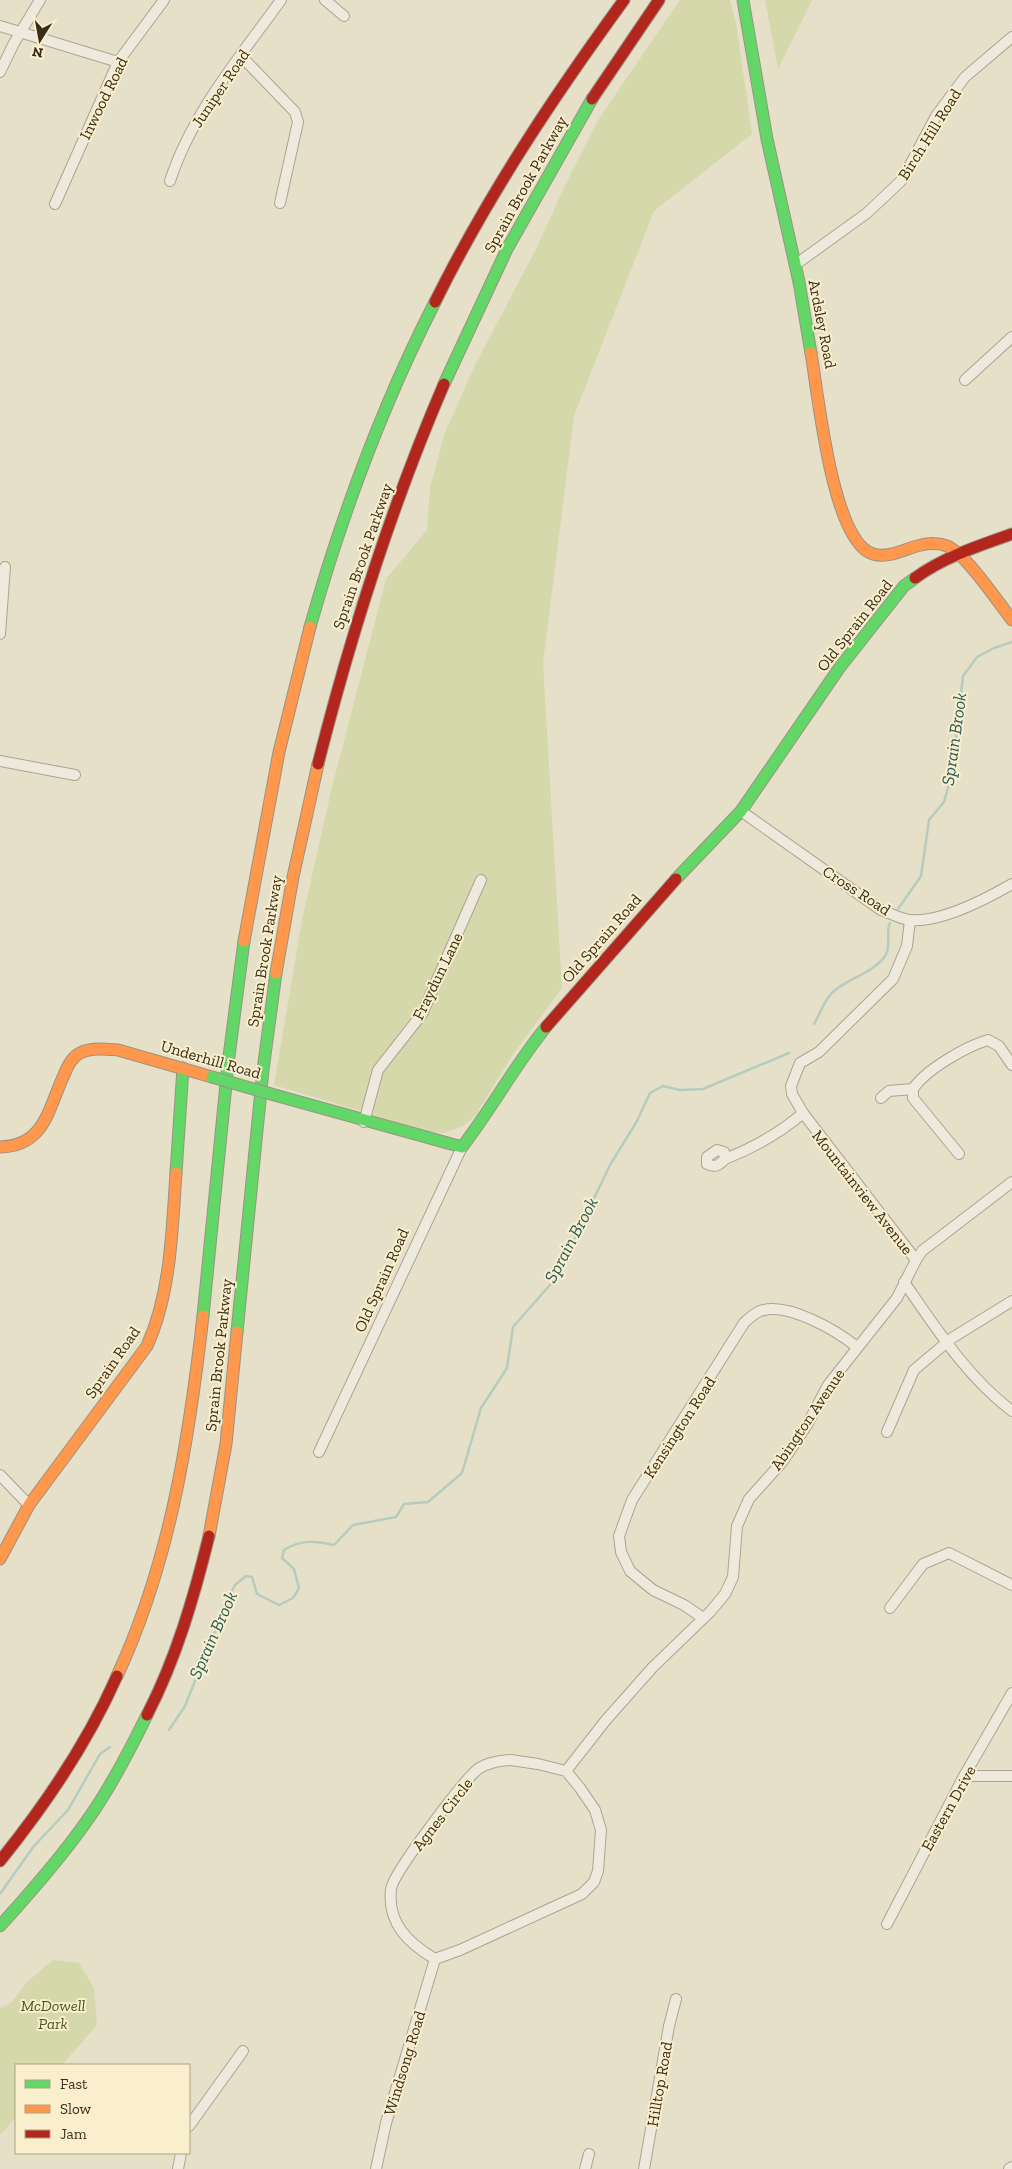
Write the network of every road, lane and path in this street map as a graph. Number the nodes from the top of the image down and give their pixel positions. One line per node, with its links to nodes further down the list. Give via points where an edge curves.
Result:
1 (40, 0): 10 (street)
2 (164, 0): 13 (street, Inwood Road)
3 (281, 0): 12 (street, Juniper Road)
4 (324, 0): 8 (street)
5 (624, 0): 61 (main road, Sprain Brook Parkway, via 541,116 460,252 391,394 336,540 293,692 253,886 228,1058 193,1396 163,1551 141,1619 108,1699 60,1780)
6 (659, 0): 63 (main road, Sprain Brook Parkway, via 578,121 506,252 439,395 377,556 325,730 284,922 266,1047 226,1444 217,1506 203,1567 185,1627 162,1686 119,1770 67,1848)
7 (743, 0): 18 (main road, Ardsley Road)
8 (344, 16)
9 (0, 26): 10 (street)
10 (20, 31): 13 (street); 14 (street)
11 (1012, 37): 18 (street, Birch Hill Road, via 965,76 936,116 902,180 868,214)
12 (240, 56): 15 (street, Juniper Road, via 210,98 180,152); 16 (street, via 295,112 298,122)
13 (118, 62): 17 (street, Inwood Road)
14 (0, 72)
15 (170, 181)
16 (280, 203)
17 (56, 204)
18 (795, 265): 22 (main road, Ardsley Road, via 834,485 842,516 852,535 865,551 874,555 938,542)
19 (1012, 337): 20 (street)
20 (966, 380)
21 (1012, 534): 22 (main road, Old Sprain Road)
22 (959, 553): 24 (main road); 28 (main road, Old Sprain Road, via 930,567 904,586 840,667)
23 (5, 567): 25 (street)
24 (1012, 620)
25 (0, 634)
26 (0, 761): 27 (street)
27 (75, 775)
28 (741, 811): 31 (street, Cross Road, via 881,910); 39 (main road, Old Sprain Road, via 646,911 550,1020 525,1053 488,1114)
29 (481, 880): 37 (street, Fraydun Lane, via 422,1014 378,1070)
30 (1012, 885): 31 (street, Cross Road, via 979,902 934,918)
31 (910, 920): 36 (street, Mountainview Avenue, via 907,946 893,979 819,1052 800,1063 791,1086)
32 (1012, 1065): 34 (street, via 999,1046 988,1040 927,1074)
33 (183, 1068): 37 (main road, Underhill Road, bridge); 38 (main road, Underhill Road, via 125,1051 96,1048 81,1053 74,1057 66,1070 42,1125 29,1142 14,1148); 52 (main road, Sprain Road, via 170,1255 156,1326 146,1346)
34 (913, 1089): 35 (street, via 889,1091); 40 (street, via 913,1098)
35 (881, 1098)
36 (803, 1113): 41 (street, via 785,1129 755,1147); 43 (street, Mountainview Avenue)
37 (364, 1122): 39 (main road, Underhill Road)
38 (0, 1147)
39 (462, 1147): 50 (street, Old Sprain Road)
40 (959, 1154)
41 (726, 1159)
42 (1012, 1182): 43 (street, via 922,1251)
43 (916, 1260): 44 (street, Mountainview Avenue)
44 (904, 1282): 46 (street, Mountainview Avenue); 47 (street, Abington Avenue, via 897,1298)
45 (1012, 1301): 46 (street)
46 (947, 1343): 48 (street, Mountainview Avenue, via 980,1384); 49 (street, via 914,1370)
47 (857, 1347): 56 (street, Abington Avenue, via 828,1385 783,1461 749,1499 737,1526 733,1577 725,1594); 56 (street, Kensington Road, via 844,1336 794,1312 762,1310 753,1315 744,1323 632,1500 619,1536 621,1552 630,1571 653,1590)
48 (1012, 1411)
49 (887, 1432)
50 (319, 1452)
51 (0, 1475): 52 (street)
52 (29, 1504): 53 (main road, Sprain Road)
53 (0, 1559)
54 (1012, 1585): 55 (street, via 949,1553 923,1564)
55 (890, 1608)
56 (703, 1618): 58 (street, Abington Avenue, via 647,1674)
57 (1012, 1693): 59 (street, Eastern Drive)
58 (566, 1771): 64 (street, via 599,1818 601,1851 594,1882 582,1894 460,1950); 64 (street, Agnes Circle, via 511,1760 478,1769 401,1867 391,1889 400,1930 413,1946)
59 (964, 1776): 60 (street); 62 (street, Eastern Drive)
60 (1012, 1776)
61 (0, 1861)
62 (887, 1924)
63 (0, 1926)
64 (434, 1958): 71 (street, Windsong Road, via 386,2123)
65 (676, 1999): 73 (street, Hilltop Road)
66 (243, 2050): 67 (street)
67 (190, 2125)
68 (181, 2154): 70 (street)
69 (589, 2154): 72 (street)
70 (178, 2169)
71 (376, 2169)
72 (585, 2169)
73 (644, 2169)

